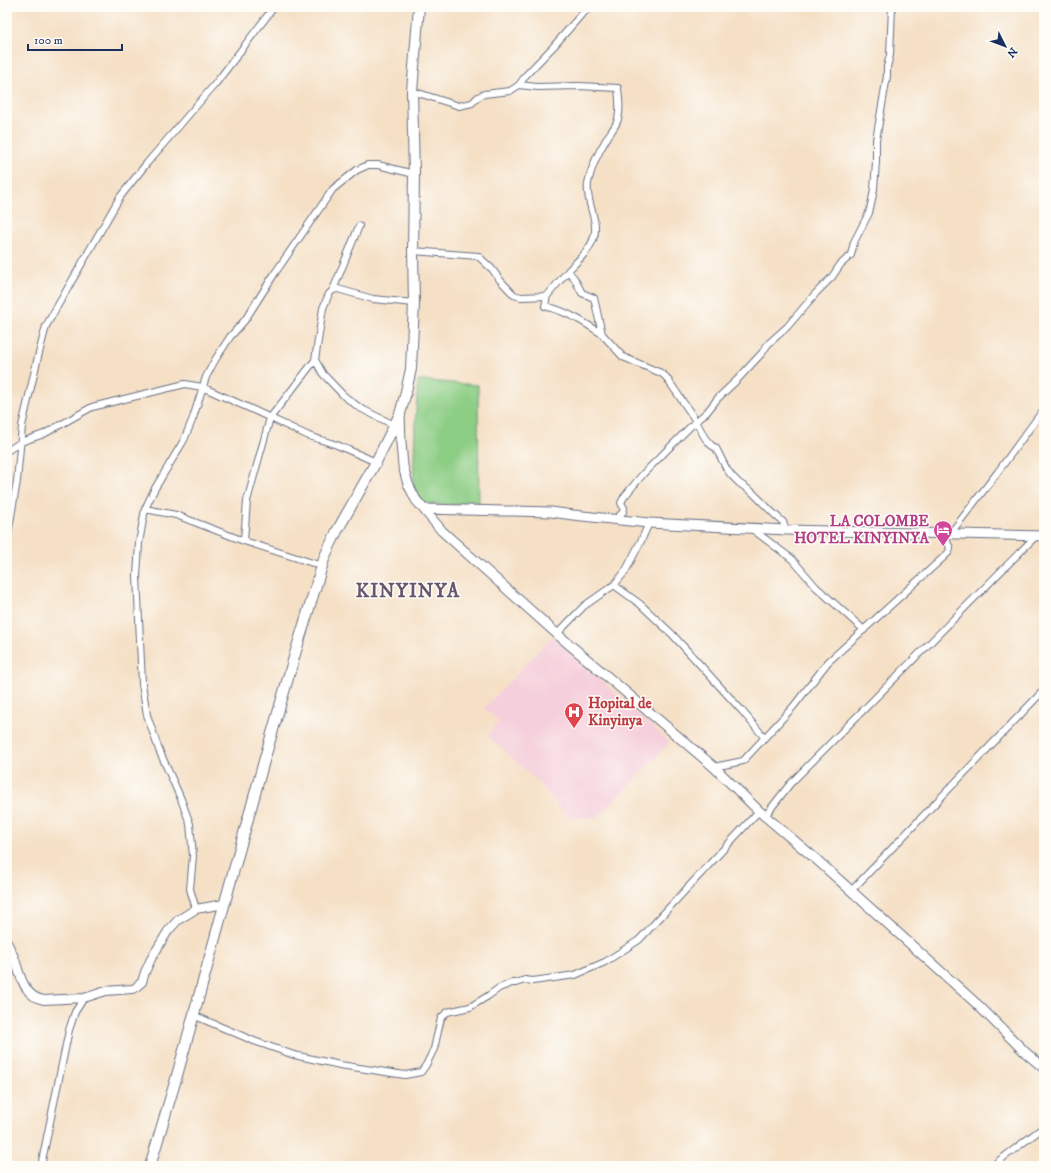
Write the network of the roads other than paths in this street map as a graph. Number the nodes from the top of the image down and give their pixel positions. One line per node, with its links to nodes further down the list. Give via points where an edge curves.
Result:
1 (274, 7): 22 (street, via 216,83 120,197 46,326 22,426)
2 (419, 7): 6 (main road)
3 (591, 7): 5 (street)
4 (892, 7): 20 (street, via 890,55 876,140 874,189 869,213 854,242 851,255 788,327 768,344)
5 (519, 85): 6 (street, via 510,91 484,94 472,103 460,106); 10 (street, via 618,88 619,111 616,123 590,172 588,197 595,225 594,238 589,249)
6 (412, 91): 7 (main road)
7 (414, 174): 9 (main road); 16 (street, via 368,165 357,170 333,189 245,320 230,337)
8 (359, 226): 11 (street)
9 (413, 251): 12 (street, via 478,256 514,296); 13 (main road)
10 (568, 271): 12 (street); 14 (street, via 582,293 594,298)
11 (333, 290): 13 (street, via 373,299); 15 (street, via 323,308)
12 (547, 296): 14 (street, via 545,306 567,313)
13 (414, 303): 18 (main road, via 411,369)
14 (602, 334): 20 (street, via 623,357 666,377)
15 (315, 360): 19 (street); 21 (street, via 323,374 344,396 360,408)
16 (202, 387): 19 (street); 22 (street, via 185,384 92,407 44,434); 25 (street, via 184,440)
17 (1044, 409): 31 (street, via 997,473)
18 (400, 414): 21 (main road); 26 (main road, via 403,466 412,492)
19 (270, 418): 24 (street); 34 (street, via 247,501)
20 (696, 421): 27 (street, via 632,487 621,503 623,512); 30 (street, via 705,438 716,448 731,475 783,522)
21 (394, 425): 24 (main road)
22 (21, 442): 23 (street); 33 (street)
23 (7, 451)
24 (376, 462): 35 (main road, via 337,531)
25 (145, 509): 34 (street, via 176,515); 45 (street, via 137,576 142,684 147,715 156,743 190,824 193,856 190,889)
26 (424, 509): 27 (main road, via 551,512); 38 (main road, via 442,530)
27 (616, 519): 28 (main road)
28 (649, 523): 29 (main road); 36 (street, via 625,572)
29 (752, 529): 30 (main road); 37 (street, via 792,559 816,587)
30 (786, 530): 31 (main road)
31 (946, 533): 32 (main road); 37 (street, via 949,552)
32 (1040, 536): 42 (street)
33 (7, 540)
34 (244, 541): 35 (street)
35 (322, 566): 44 (main road)
36 (614, 585): 38 (street, via 584,606); 40 (street, via 640,604 672,634)
37 (864, 630): 40 (street, via 828,662 793,708)
38 (557, 634): 41 (main road)
39 (1044, 690): 43 (street)
40 (764, 737): 41 (street, via 743,760)
41 (714, 767): 42 (main road)
42 (762, 814): 43 (main road); 48 (street, via 639,940 605,962 575,975 506,984 470,1007 447,1012 441,1018 434,1049 421,1072 405,1075 294,1055)
43 (851, 891): 49 (main road)
44 (224, 904): 45 (street); 48 (main road)
45 (196, 910): 47 (street, via 178,920 168,931 151,958 138,987 106,991)
46 (7, 942): 47 (street, via 21,980 26,990 34,997 39,1000)
47 (84, 998): 51 (street, via 75,1012 69,1030)
48 (194, 1015): 52 (main road)
49 (1044, 1068)
50 (1044, 1127): 53 (street)
51 (41, 1166)
52 (150, 1166)
53 (992, 1166)

